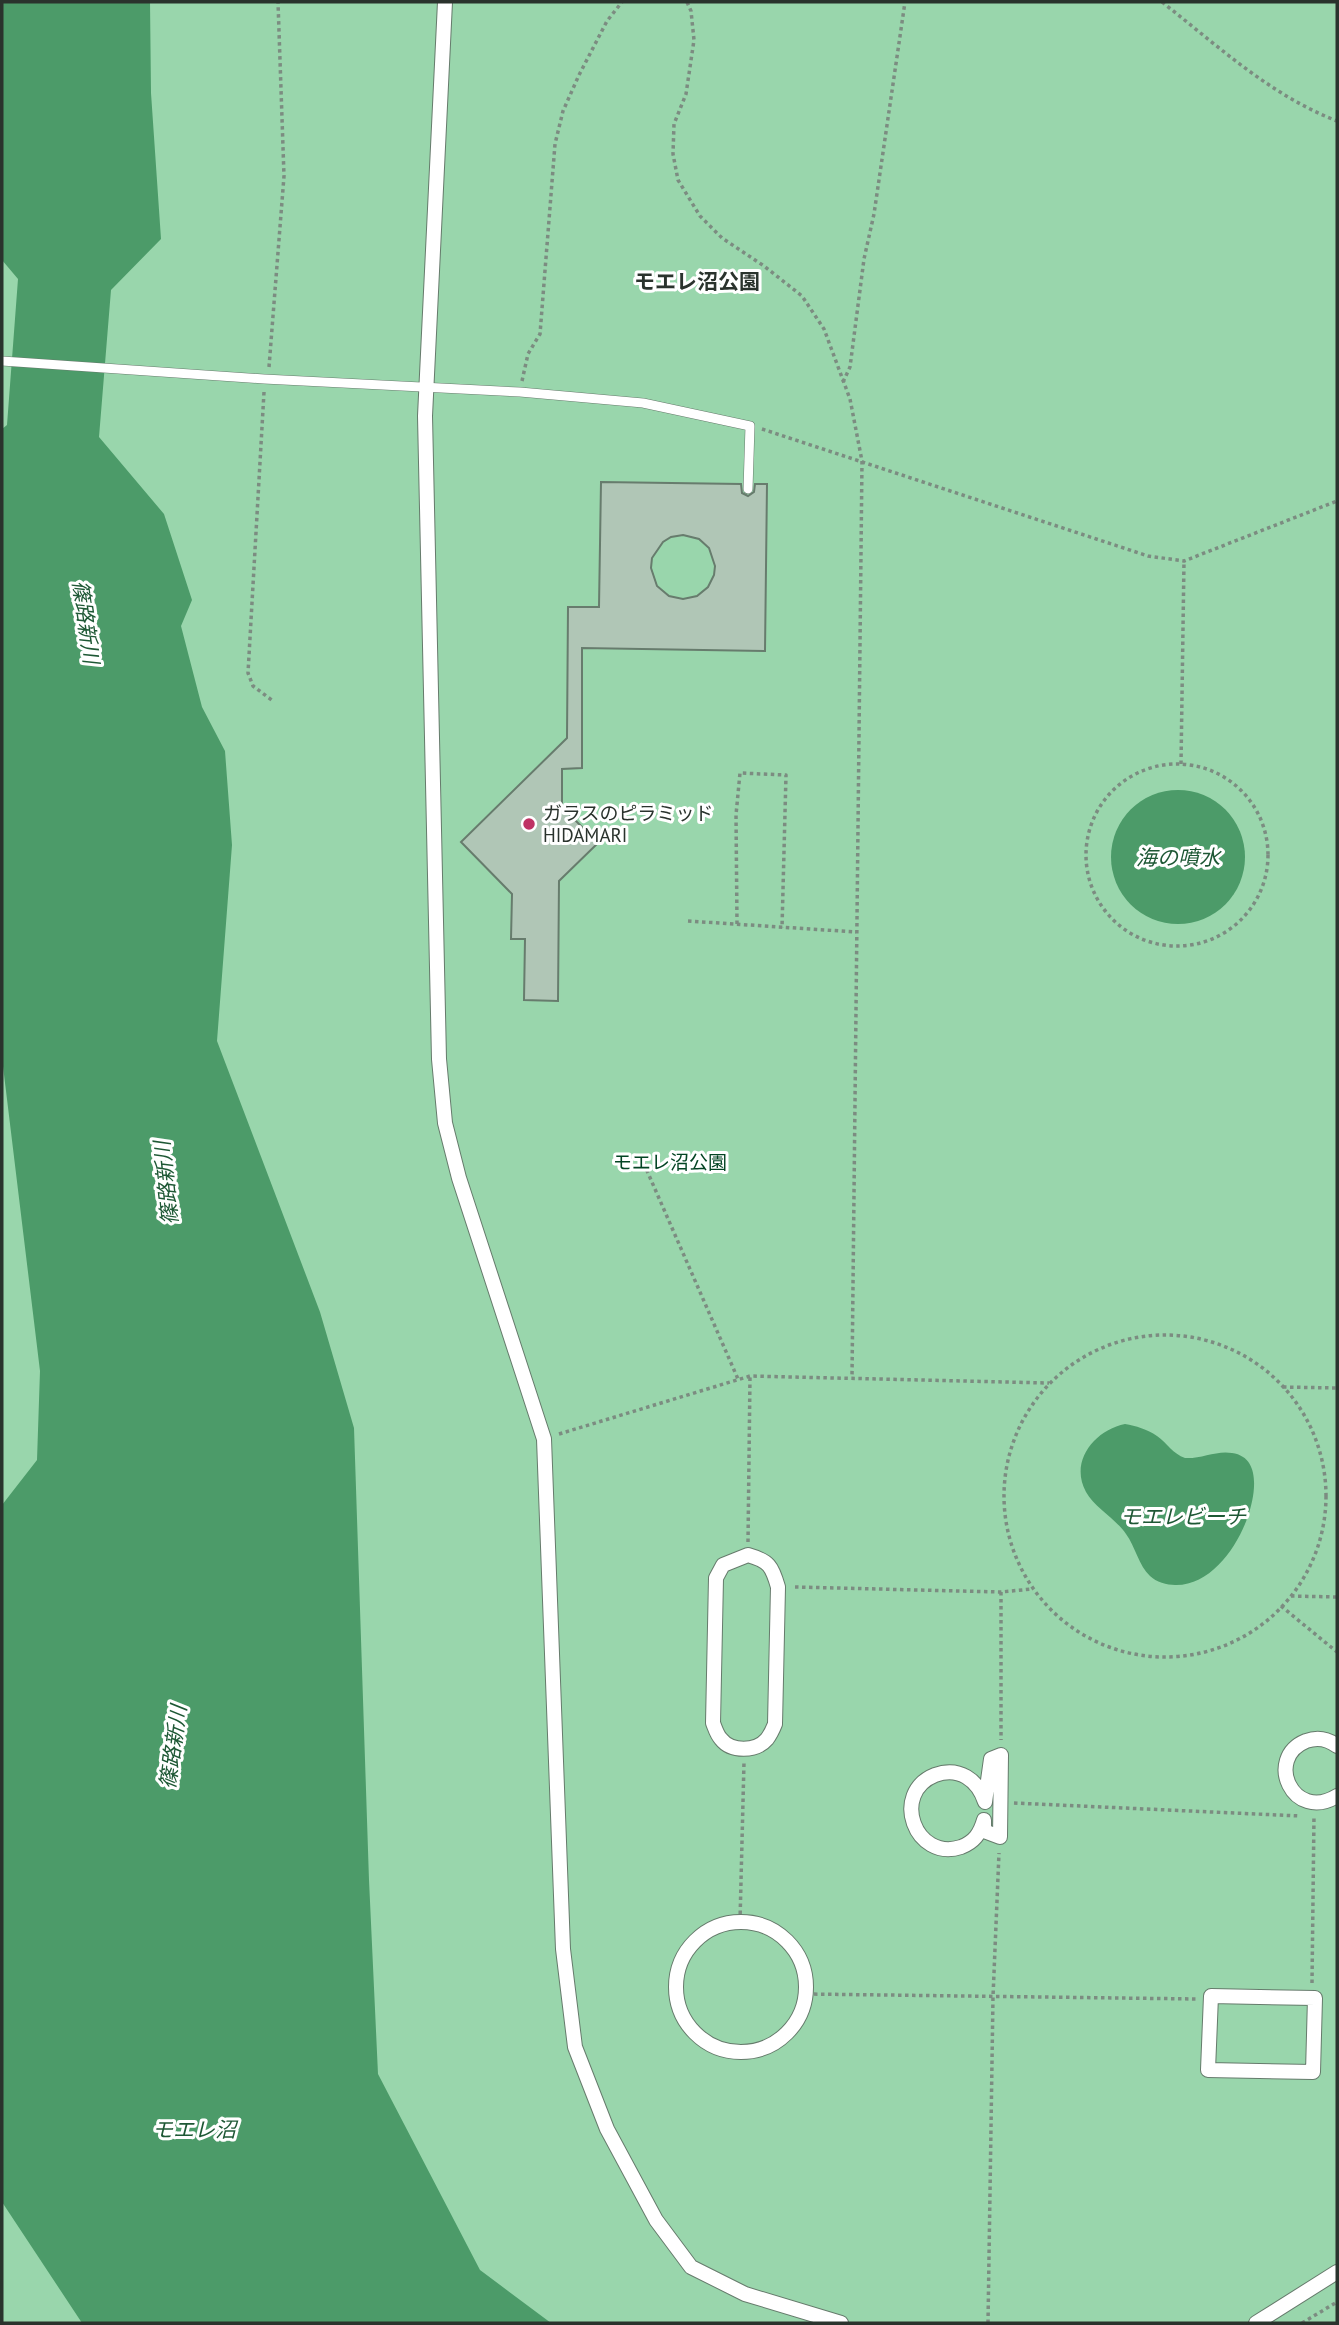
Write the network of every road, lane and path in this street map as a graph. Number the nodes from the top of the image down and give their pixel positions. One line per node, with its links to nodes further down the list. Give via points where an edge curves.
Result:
1 (278, 2): 9 (path, via 284,176)
2 (445, 2): 11 (street)
3 (622, 2): 12 (path, via 607,21 563,111 555,144 540,334 528,354)
4 (687, 2): 10 (path, via 694,40 686,94 674,124 678,180 700,216 722,238 802,296 824,329)
5 (905, 2): 10 (path, via 850,367)
6 (1162, 2): 7 (path, via 1282,95)
7 (1337, 121)
8 (2, 361): 9 (lane)
9 (266, 379): 11 (lane); 18 (path, via 248,673 253,686)
10 (844, 382): 14 (path)
11 (426, 388): 12 (lane); 31 (street, via 439,1059 445,1123)
12 (520, 392): 13 (lane, via 643,403)
13 (750, 426): 14 (path); 15 (lane)
14 (862, 461): 17 (path, via 1148,555); 23 (path)
15 (748, 489)
16 (1337, 501): 17 (path)
17 (1184, 561): 19 (path)
18 (273, 701)
19 (1181, 764): 19 (path, via 1142,771 1116,786 1088,828 1085,849 1085,865 1097,899 1121,925 1156,945 1194,944 1234,926 1259,897 1268,862 1264,828 1246,796 1216,774)
20 (688, 920): 21 (path)
21 (737, 924): 22 (path); 22 (path, via 740,773 786,775)
22 (782, 928): 23 (path)
23 (856, 932): 26 (path)
24 (641, 1157): 27 (path)
25 (750, 1376): 26 (path); 27 (path); 32 (path)
26 (852, 1377): 28 (path)
27 (738, 1380): 31 (path)
28 (1049, 1383): 29 (path, via 1091,1353 1143,1335 1198,1339 1227,1348 1265,1370); 34 (path, via 1018,1432 1005,1485 1010,1539)
29 (1283, 1387): 30 (path); 36 (path, via 1319,1449 1325,1492 1322,1531 1306,1573)
30 (1337, 1388)
31 (544, 1438): 56 (street, via 563,1949 575,2047 607,2129 656,2220 691,2267 745,2294)
32 (748, 1555): 33 (street, via 773,1568); 41 (street, via 723,1564 716,1578 713,1723 721,1739)
33 (779, 1587): 35 (path); 41 (street, via 775,1724 767,1739)
34 (1032, 1588): 35 (path); 38 (path, via 1071,1627 1095,1640 1120,1650 1174,1658 1223,1646 1268,1620)
35 (1001, 1592): 42 (path)
36 (1291, 1596): 37 (path); 38 (path)
37 (1337, 1597)
38 (1281, 1606): 39 (path)
39 (1337, 1652)
40 (1337, 1746): 45 (street, via 1312,1739 1294,1749 1288,1759 1286,1780 1291,1790)
41 (744, 1749): 49 (path)
42 (1002, 1755): 44 (street); 48 (street, via 991,1759 985,1802 981,1790 962,1774 939,1773 919,1787 910,1810 918,1835 940,1849 967,1845 977,1837 984,1820 984,1831)
43 (1337, 1796): 45 (street)
44 (1002, 1803): 46 (path); 48 (street)
45 (1315, 1810): 47 (path); 52 (path)
46 (1300, 1816)
47 (1326, 1817)
48 (1000, 1837): 51 (path)
49 (740, 1921): 50 (street, via 759,1923 790,1943 801,1959); 50 (street, via 705,1932 681,1960 676,1997 682,2017 694,2033 711,2046 730,2052 771,2046 799,2017)
50 (807, 1994): 51 (path)
51 (993, 1997): 53 (path); 57 (path)
52 (1312, 1998): 53 (street, via 1211,1996); 53 (street, via 1312,2072 1208,2070)
53 (1211, 2000)
54 (1337, 2273): 58 (street)
55 (1337, 2302): 59 (path)
56 (841, 2323)
57 (988, 2323)
58 (1256, 2323)
59 (1302, 2323)

